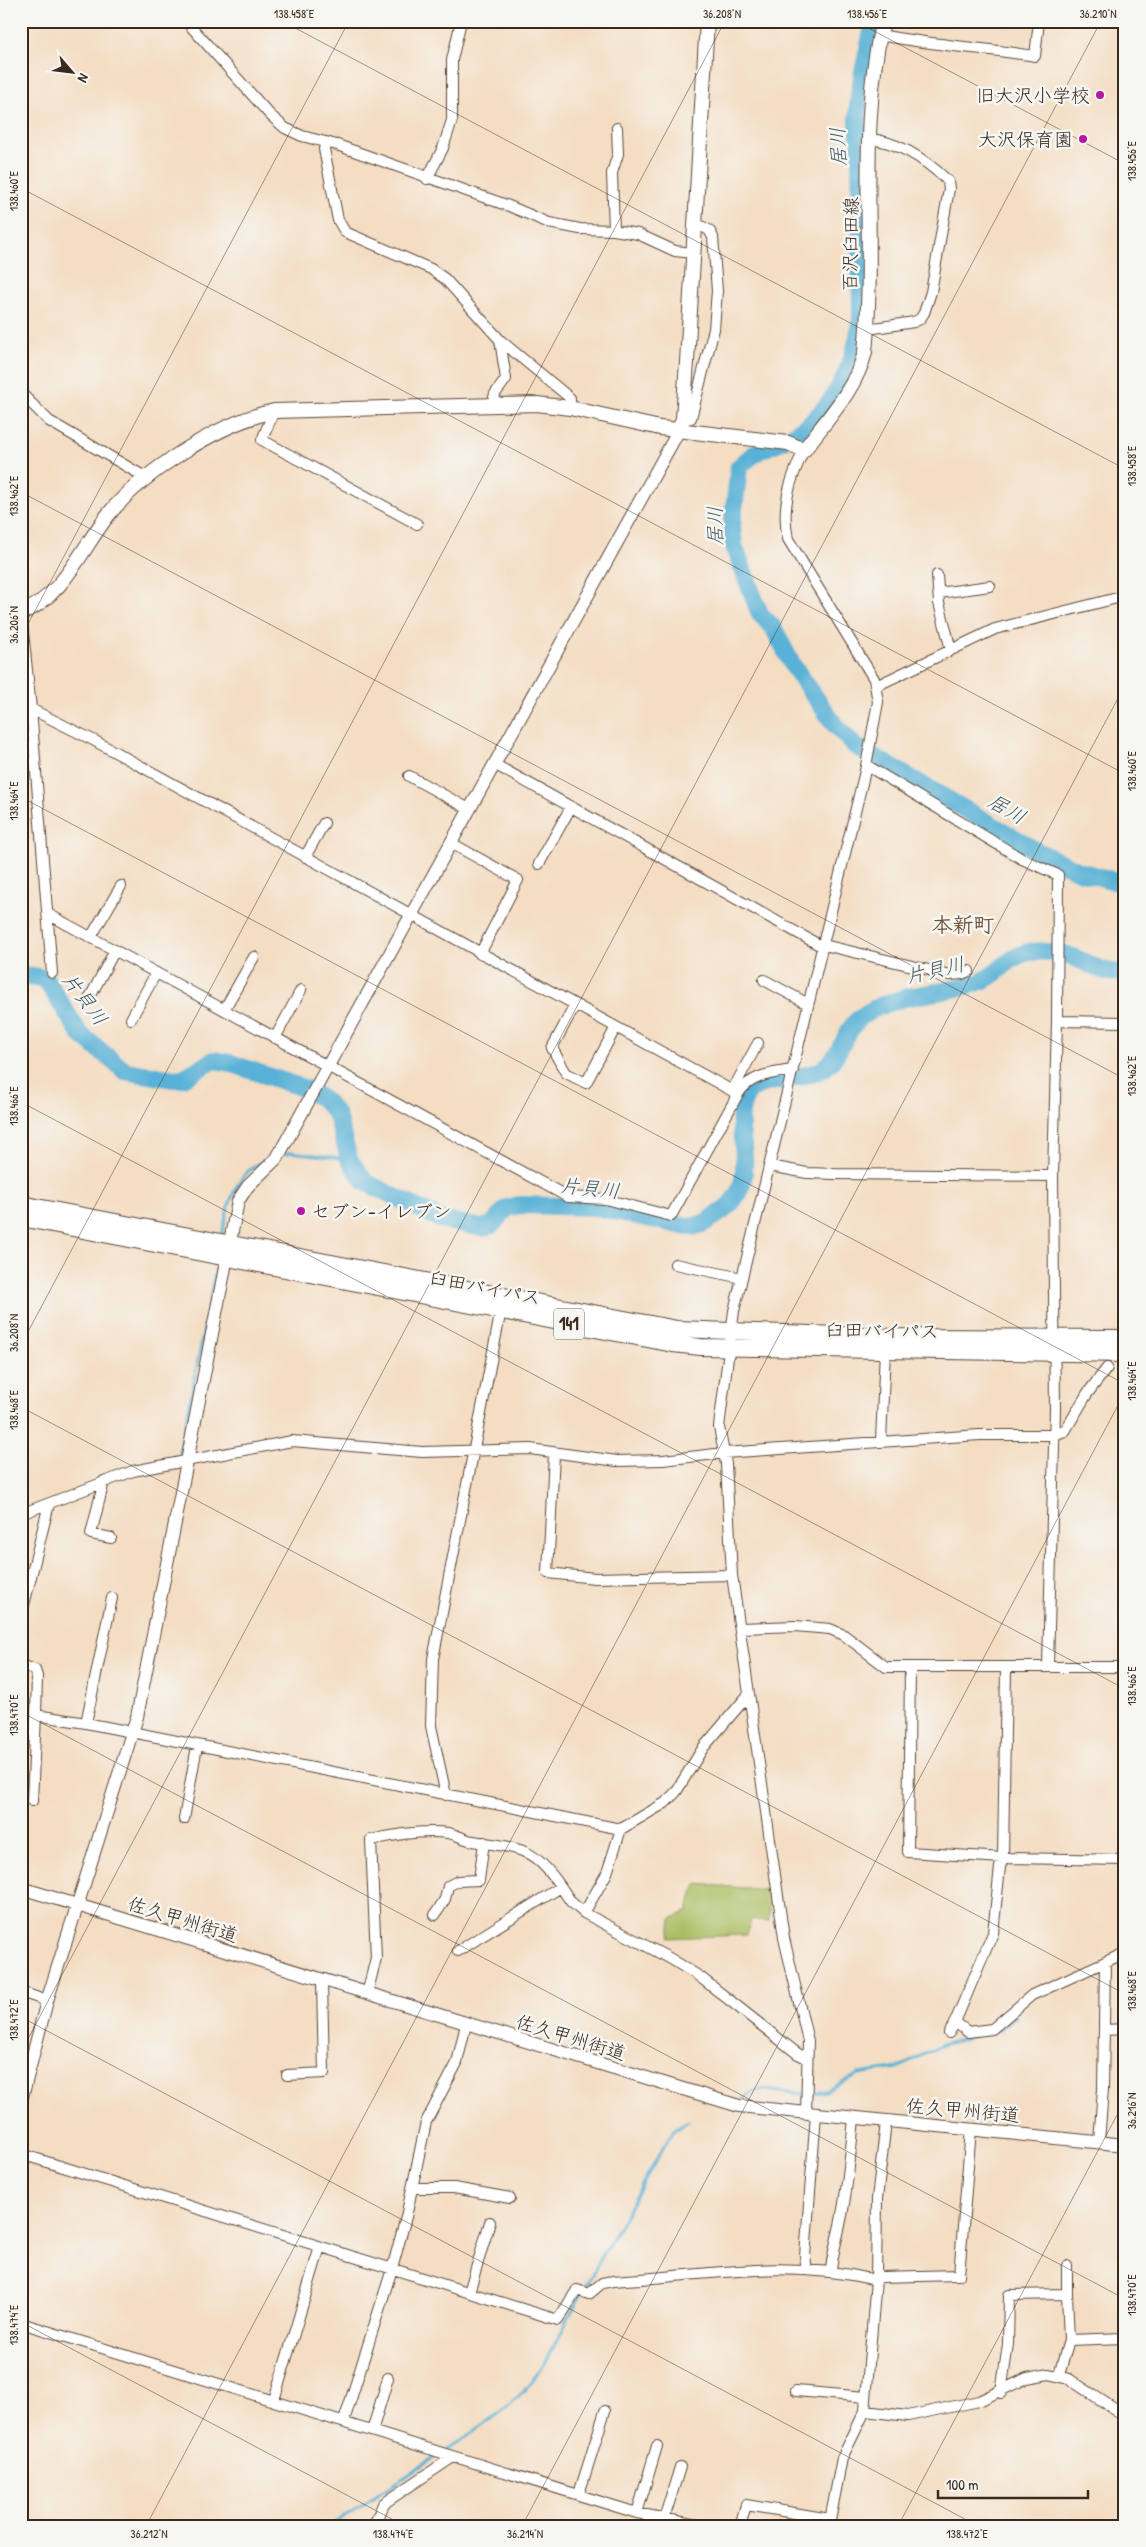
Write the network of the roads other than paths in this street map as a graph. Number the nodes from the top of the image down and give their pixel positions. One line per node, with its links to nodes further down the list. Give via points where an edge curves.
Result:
1 (186, 21): 8 (street, via 270,115 302,136)
2 (461, 21): 9 (street, via 452,60 450,126)
3 (706, 21): 10 (main road)
4 (1040, 21): 5 (street, via 1035,56 916,42)
5 (881, 28): 7 (main road, 百沢臼田線)
6 (617, 128): 11 (street, via 618,154 612,173)
7 (870, 139): 13 (main road, 百沢臼田線); 13 (street, via 887,143 918,158 948,181 949,189 931,292 924,313 914,322)
8 (326, 142): 9 (street); 14 (street, via 324,149 338,220 345,232 422,265 445,279)
9 (427, 179): 11 (street, via 549,223 580,229)
10 (695, 223): 12 (main road); 19 (street, via 709,230 713,237 716,312 691,418)
11 (614, 230): 12 (street, via 638,234 676,251)
12 (694, 254): 19 (main road)
13 (868, 329): 20 (main road, 百沢臼田線, via 866,352 859,372)
14 (500, 340): 16 (street, via 506,379); 17 (street, via 570,398)
15 (21, 393): 21 (street, via 49,421)
16 (492, 404): 17 (main road); 18 (main road)
17 (570, 408): 19 (main road, via 635,424)
18 (274, 411): 21 (main road, via 221,431); 22 (street, via 262,440)
19 (680, 425): 20 (main road, via 781,442); 32 (street)
20 (804, 450): 29 (street, via 787,495 784,517 788,539)
21 (145, 477): 27 (main road, via 108,514 49,597)
22 (417, 524)
23 (937, 575): 25 (street)
24 (990, 586): 25 (street)
25 (939, 593): 28 (street)
26 (1125, 596): 28 (street, via 1015,622)
27 (22, 613): 30 (street)
28 (952, 650): 29 (street)
29 (876, 686): 31 (street, via 878,702)
30 (31, 709): 38 (street); 41 (street)
31 (867, 762): 44 (street); 58 (street, via 1022,859 1058,875)
32 (494, 764): 34 (street); 35 (street)
33 (408, 776): 35 (street)
34 (571, 807): 39 (street); 44 (street)
35 (469, 809): 37 (street)
36 (324, 823): 38 (street)
37 (451, 843): 42 (street); 46 (street, via 518,880)
38 (305, 857): 42 (street)
39 (539, 864)
40 (121, 886): 43 (street)
41 (48, 914): 43 (street); 50 (street)
42 (411, 916): 46 (street); 63 (street)
43 (91, 937): 45 (street)
44 (821, 946): 48 (street, via 950,975); 54 (street)
45 (115, 950): 49 (street); 53 (street)
46 (480, 954): 55 (street)
47 (254, 957): 56 (street)
48 (969, 971)
49 (156, 972): 56 (street); 57 (street)
50 (52, 973)
51 (764, 980): 54 (street)
52 (301, 990): 61 (street)
53 (89, 998)
54 (808, 1004): 64 (street)
55 (574, 1005): 60 (street); 60 (street, via 552,1048 566,1073 586,1083)
56 (224, 1010): 61 (street)
57 (131, 1019)
58 (1058, 1021): 59 (street); 67 (street)
59 (1125, 1022)
60 (616, 1027): 65 (street)
61 (275, 1038): 63 (street)
62 (758, 1043): 65 (street)
63 (327, 1067): 65 (street, via 568,1197 605,1198 671,1216); 70 (street, via 276,1158 242,1195 236,1208)
64 (793, 1071): 65 (street, via 766,1074 751,1080); 66 (street)
65 (735, 1093)
66 (770, 1166): 67 (street, via 834,1174); 72 (street)
67 (1053, 1176): 76 (street)
68 (21, 1204): 70 (highway, 臼田バイパス / 141)
69 (21, 1218): 70 (highway, 臼田バイパス / 141)
70 (228, 1250): 73 (highway, 臼田バイパス / 141); 75 (highway, 臼田バイパス / 141); 85 (street)
71 (675, 1264): 72 (street)
72 (742, 1278): 75 (street)
73 (501, 1310): 75 (highway, 臼田バイパス / 141, via 673,1344); 82 (street)
74 (1125, 1338): 76 (highway, 臼田バイパス / 141)
75 (729, 1340): 76 (highway, 臼田バイパス / 141); 77 (highway, 臼田バイパス / 141); 83 (street, via 719,1427)
76 (1055, 1345): 77 (highway, 臼田バイパス / 141); 78 (highway, 臼田バイパス / 141); 80 (street)
77 (885, 1350): 81 (street)
78 (1125, 1354)
79 (1107, 1368): 80 (street, via 1065,1431)
80 (1053, 1435): 81 (street, via 979,1435); 95 (street)
81 (882, 1441): 83 (street)
82 (472, 1450): 84 (street, via 530,1450); 85 (street, via 395,1451 292,1441); 104 (street, via 437,1632 431,1683 431,1726)
83 (724, 1453): 84 (street, via 617,1461); 90 (street)
84 (554, 1454): 90 (street, via 548,1573 594,1578)
85 (186, 1461): 86 (street, via 133,1471); 102 (street)
86 (104, 1482): 87 (street); 89 (street, via 91,1534)
87 (49, 1504): 88 (street); 92 (street)
88 (21, 1514)
89 (111, 1538)
90 (732, 1575): 93 (street)
91 (112, 1598): 101 (street)
92 (21, 1617)
93 (740, 1628): 96 (street, via 795,1626 830,1629 844,1634 886,1667); 99 (street)
94 (21, 1665): 100 (street, via 35,1670 37,1676)
95 (1048, 1665): 97 (street); 98 (street)
96 (910, 1667): 98 (street); 109 (street, via 908,1852)
97 (1125, 1667)
98 (1006, 1668): 109 (street)
99 (749, 1694): 107 (street, via 702,1748 676,1792 665,1803); 128 (street, via 784,1938 808,2041)
100 (36, 1715): 101 (street); 105 (street)
101 (86, 1723): 102 (street)
102 (132, 1733): 103 (street); 113 (street)
103 (197, 1746): 104 (street); 106 (street)
104 (446, 1795): 107 (street)
105 (32, 1801)
106 (184, 1819)
107 (621, 1829): 114 (street, via 607,1873)
108 (484, 1842): 111 (street, via 522,1849 547,1866); 115 (street, via 479,1880 458,1881 448,1886 445,1899); 121 (street, via 448,1833 392,1835 371,1840 376,1958)
109 (1003, 1858): 110 (street); 123 (street, via 993,1933)
110 (1125, 1860)
111 (561, 1886): 114 (street, via 571,1902); 116 (street)
112 (21, 1888): 113 (street, 佐久甲州街道)
113 (76, 1906): 119 (street, 佐久甲州街道); 122 (street)
114 (584, 1913): 128 (street, via 700,1977)
115 (435, 1914)
116 (458, 1951)
117 (1125, 1953): 118 (street)
118 (1105, 1965): 123 (street, via 1032,1995 992,2029 968,2032); 126 (street)
119 (322, 1981): 121 (street, 佐久甲州街道); 129 (street, via 324,2073)
120 (21, 1992): 122 (street)
121 (367, 1994): 124 (street, 佐久甲州街道)
122 (47, 2001): 130 (street)
123 (955, 2022): 127 (street)
124 (466, 2024): 131 (street, 佐久甲州街道, via 708,2098 758,2109); 138 (street, via 457,2063 426,2122)
125 (1125, 2029): 126 (street)
126 (1104, 2030): 135 (street)
127 (949, 2033)
128 (807, 2058): 131 (street)
129 (287, 2075)
130 (21, 2101)
131 (811, 2113): 132 (street, 佐久甲州街道); 144 (street)
132 (854, 2118): 133 (street, 佐久甲州街道); 145 (street)
133 (886, 2122): 134 (street, 佐久甲州街道); 146 (street, via 875,2230)
134 (971, 2129): 135 (street, 佐久甲州街道); 146 (street, via 959,2275 880,2277)
135 (1099, 2142): 136 (street, 佐久甲州街道)
136 (1125, 2145)
137 (21, 2154): 141 (street)
138 (412, 2188): 139 (street, via 454,2188); 143 (street)
139 (510, 2198)
140 (490, 2222): 147 (street)
141 (320, 2247): 143 (street); 157 (street)
142 (1067, 2266): 148 (street)
143 (392, 2269): 147 (street); 161 (street)
144 (807, 2270): 145 (street); 147 (street, via 764,2268 613,2280 583,2292 577,2290 558,2320)
145 (831, 2271): 146 (street)
146 (876, 2280): 156 (street)
147 (469, 2292)
148 (1067, 2294): 151 (street); 155 (street, via 1009,2295 1008,2344)
149 (21, 2322): 157 (street)
150 (1125, 2338): 151 (street)
151 (1069, 2340): 152 (street)
152 (1058, 2375): 155 (street, via 1040,2374 1027,2378); 160 (street, via 1080,2385)
153 (388, 2378): 162 (street)
154 (796, 2391): 156 (street)
155 (1001, 2393): 159 (street, via 908,2416)
156 (866, 2397): 159 (street)
157 (274, 2400): 161 (street)
158 (605, 2411): 166 (street)
159 (865, 2411): 169 (street, via 842,2458)
160 (1124, 2415)
161 (344, 2421): 162 (street)
162 (372, 2431): 164 (street)
163 (657, 2446): 167 (street)
164 (445, 2454): 166 (street); 170 (street, via 383,2504)
165 (680, 2467): 168 (street)
166 (579, 2494): 167 (street)
167 (637, 2513): 168 (street)
168 (664, 2520): 171 (street)
169 (829, 2522): 172 (street, via 746,2505)
170 (374, 2526)
171 (702, 2526)
172 (740, 2526)

